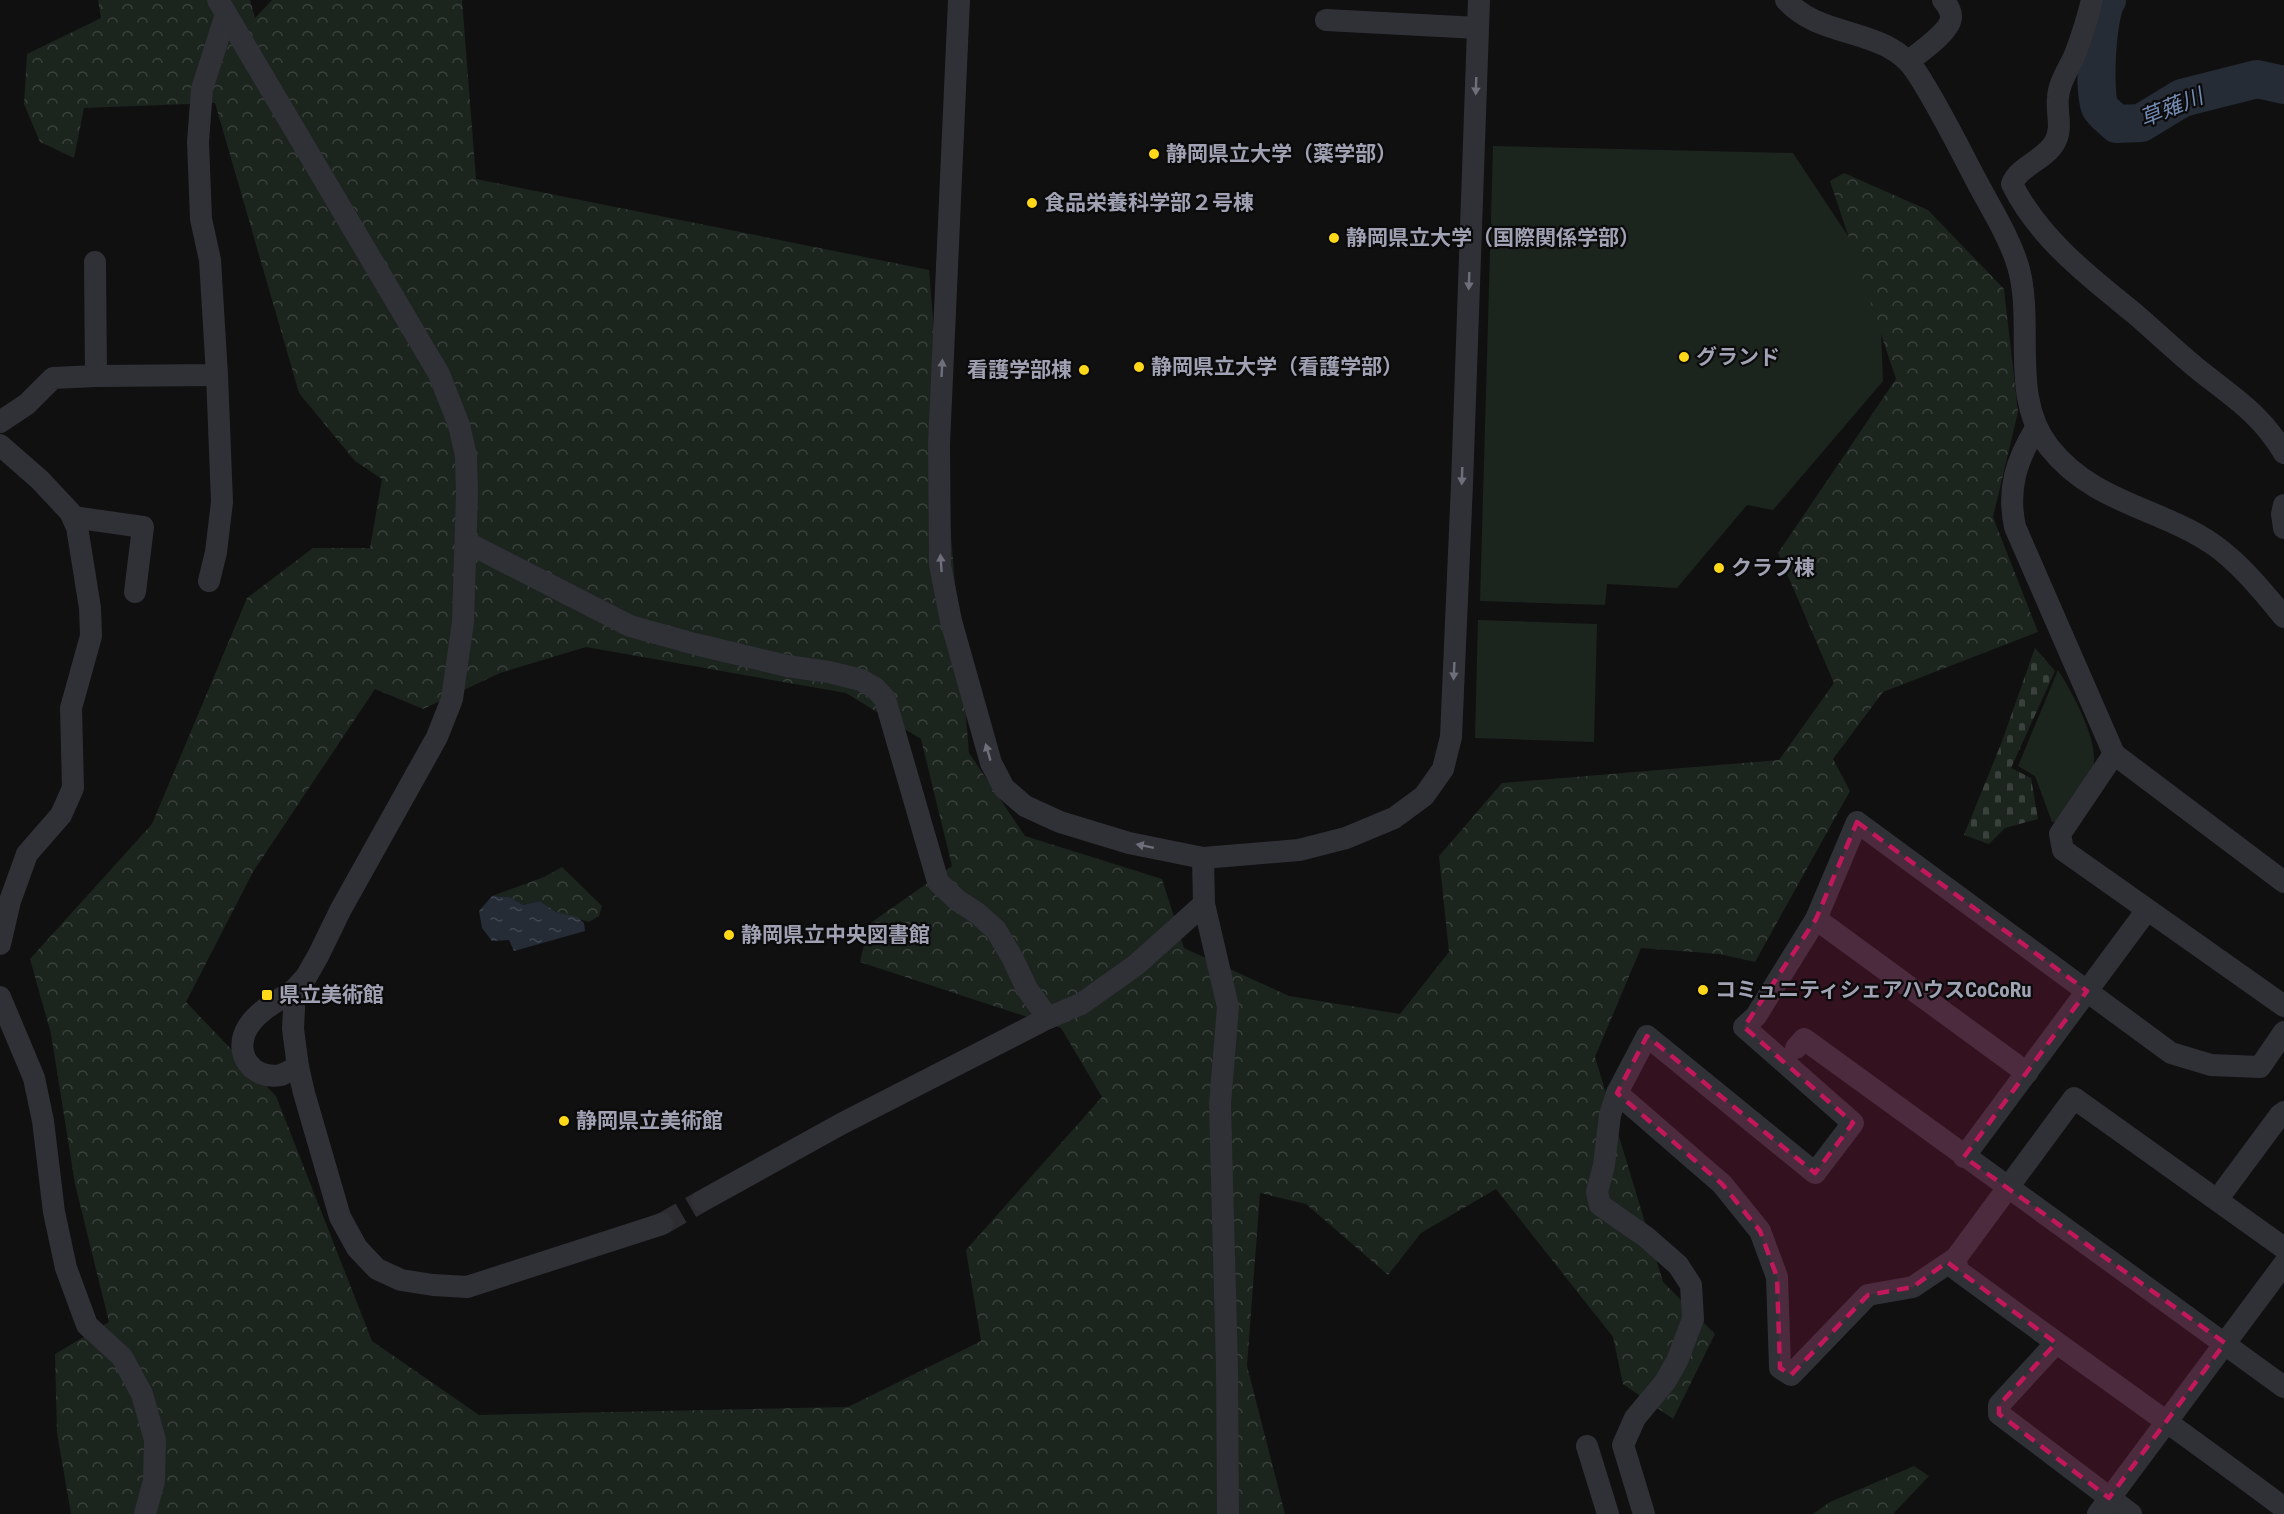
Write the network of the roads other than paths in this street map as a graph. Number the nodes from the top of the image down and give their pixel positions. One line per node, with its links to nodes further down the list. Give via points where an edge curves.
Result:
1 (959, 0): 25 (street, one-way to 1, via 1129,843 1059,822 1025,806 1004,788 991,763 951,621 940,565 939,444)
2 (1479, 0): 8 (street)
3 (1786, 0): 9 (street, via 1813,22 1874,40)
4 (1943, 0): 9 (street, via 1950,9 1947,27)
5 (2092, 0): 16 (street, via 2078,49 2058,96 2060,128 2054,144 2015,176 2012,184 2033,217 2077,267 2242,402 2265,423)
6 (222, 7): 11 (street, via 202,89 198,142 201,219 210,260); 20 (street, via 439,374 459,425 466,456)
7 (1326, 20): 8 (street)
8 (1478, 28): 25 (street, one-way to 25, via 1451,737 1443,769 1424,796 1394,818 1346,838 1299,850)
9 (1909, 62): 14 (street, via 1929,92 2018,266 2028,393)
10 (95, 262): 12 (street)
11 (217, 375): 12 (street); 21 (street, via 222,502)
12 (96, 376): 13 (street, via 53,378 27,404)
13 (0, 422)
14 (2036, 428): 23 (street, via 2063,464 2080,478 2214,545); 24 (street, via 2022,454 2012,489 2015,527)
15 (0, 445): 18 (street, via 57,496)
16 (2284, 453)
17 (2284, 505): 19 (street)
18 (73, 517): 22 (street, via 143,527); 30 (street, via 90,608 91,636 71,708 73,789 62,815 27,854)
19 (2284, 528)
20 (466, 542): 31 (street, via 464,622 452,699 437,737); 35 (street, via 630,626 787,666 861,680 875,688 885,699 938,882 996,930 1027,989)
21 (209, 581)
22 (135, 592)
23 (2284, 617)
24 (2114, 754): 26 (street); 28 (street, via 2060,834 2063,850)
25 (1203, 858): 27 (street)
26 (2284, 882)
27 (1204, 904): 35 (street, via 1136,965 1081,1004); 58 (street, via 1228,1007 1220,1104)
28 (2147, 910): 32 (street); 34 (street)
29 (1816, 919): 32 (street, via 1857,822); 39 (street); 40 (street, via 1756,1016 1744,1027 1854,1123 1815,1173 1647,1036)
30 (0, 944)
31 (301, 983): 38 (street, via 293,1029); 38 (street, via 248,1026 241,1045 246,1062 262,1074 280,1075)
32 (2087, 991): 36 (street, via 2171,1053 2211,1065 2260,1067); 39 (street)
33 (0, 997): 57 (street, via 34,1078 66,1268 87,1325 122,1357 142,1394 155,1440 154,1482)
34 (2284, 1006)
35 (1048, 1018): 45 (street, via 841,1124)
36 (2284, 1032)
37 (1796, 1048): 42 (street, via 1804,1039)
38 (298, 1067): 46 (street, via 340,1217 357,1248 377,1269 401,1280 467,1287)
39 (2027, 1073): 42 (street)
40 (1617, 1094): 48 (street, via 1722,1184 1760,1231 1777,1277 1780,1368 1791,1375 1868,1295 1913,1287); 60 (street, via 1597,1192 1600,1204 1678,1265 1691,1286 1693,1319 1677,1361 1635,1418 1623,1445)
41 (2284, 1112): 44 (street)
42 (1965, 1156): 43 (street)
43 (2007, 1186): 44 (street, via 2074,1098); 48 (street); 51 (street)
44 (2217, 1200): 47 (street)
45 (702, 1201)
46 (662, 1224)
47 (2284, 1248)
48 (1956, 1258): 50 (street, via 1957,1269)
49 (2281, 1274): 51 (street)
50 (2056, 1343): 53 (street); 55 (street, via 1999,1405 1999,1414)
51 (2225, 1344): 52 (street); 53 (street)
52 (2284, 1387)
53 (2167, 1421): 55 (street); 56 (street)
54 (1587, 1446): 59 (street)
55 (2103, 1506): 61 (street)
56 (2284, 1508)
57 (145, 1514)
58 (1228, 1514)
59 (1608, 1514)
60 (1644, 1514)
61 (2131, 1514)

